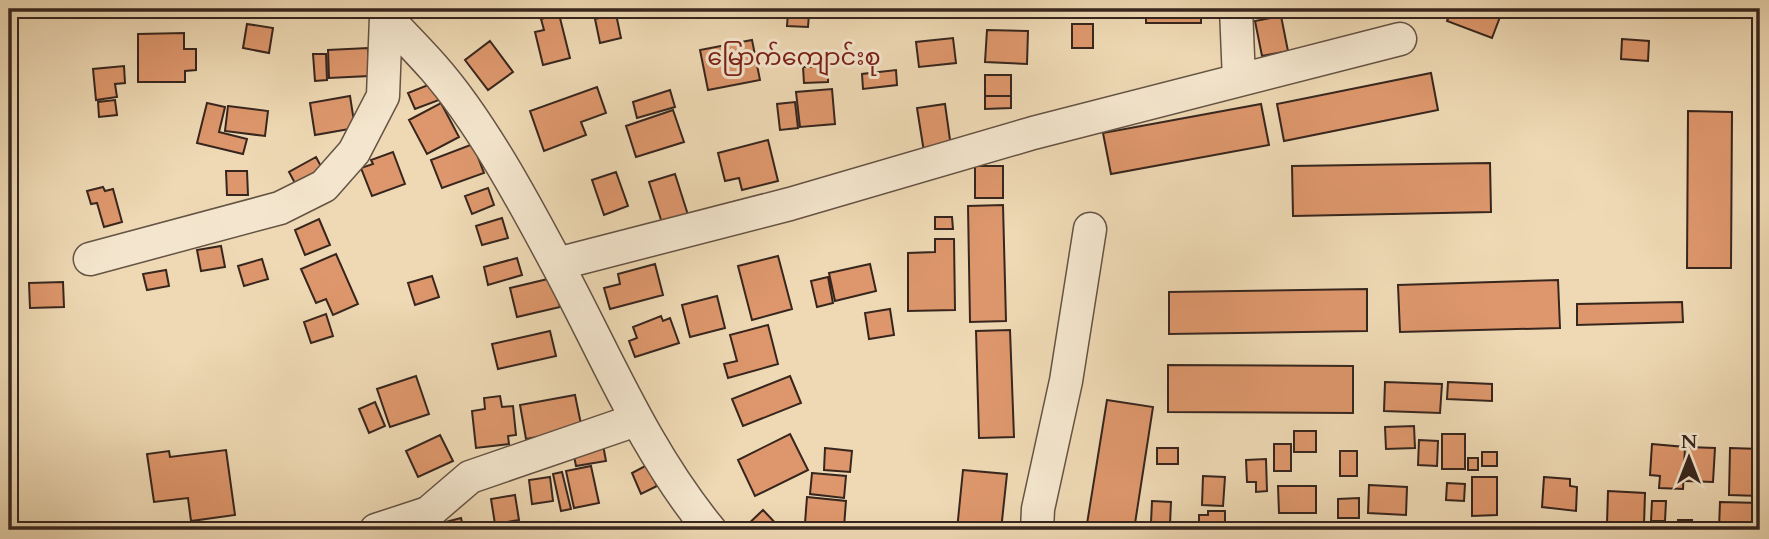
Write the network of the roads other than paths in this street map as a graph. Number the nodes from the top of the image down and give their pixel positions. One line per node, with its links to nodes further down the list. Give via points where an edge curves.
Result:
1 (1236, 9): 4 (street)
2 (385, 13): 6 (street, via 383,96 354,152 324,186 280,208); 7 (street, via 435,68 482,136)
3 (1400, 39): 4 (street)
4 (1239, 80): 7 (street)
5 (1090, 229): 11 (street)
6 (90, 259)
7 (557, 264): 8 (street)
8 (636, 420): 9 (street, via 470,477 428,513); 10 (street, via 687,503)
9 (376, 530)
10 (710, 530)
11 (1037, 530)

